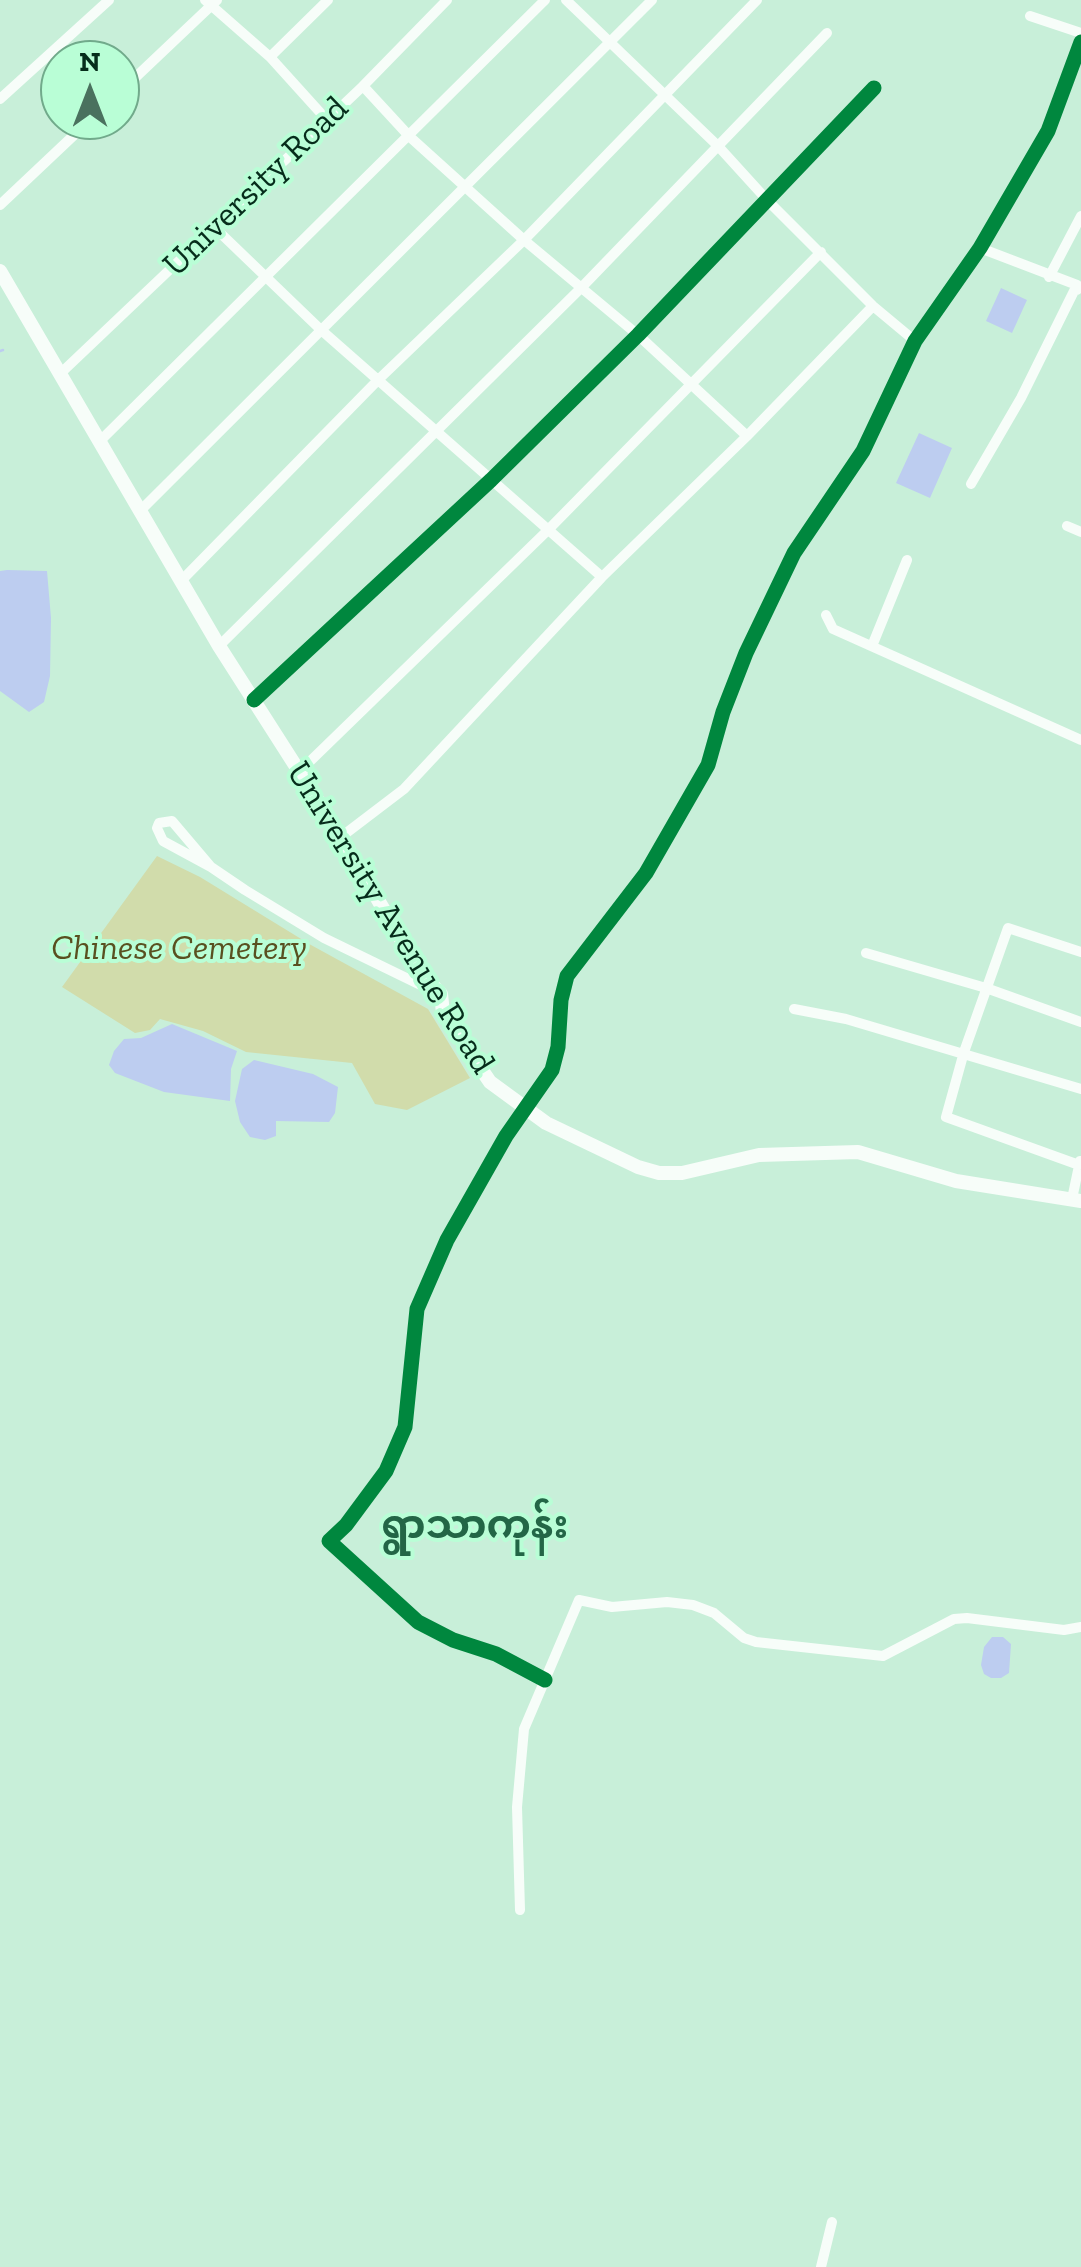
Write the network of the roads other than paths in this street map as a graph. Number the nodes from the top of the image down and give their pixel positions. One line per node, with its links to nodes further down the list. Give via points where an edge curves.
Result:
1 (109, 0): 19 (street)
2 (328, 0): 14 (street)
3 (447, 0): 16 (street, University Road)
4 (545, 0): 21 (street)
5 (566, 0): 12 (street)
6 (652, 0): 12 (street)
7 (757, 0): 18 (street)
8 (211, 2): 14 (street); 15 (street)
9 (1030, 16): 11 (street)
10 (828, 33): 23 (street)
11 (1081, 34)
12 (612, 42): 18 (street); 24 (street)
13 (1081, 42): 30 (street, via 1048,131)
14 (270, 57): 20 (street)
15 (140, 72)
16 (362, 86): 20 (street, University Road); 21 (street)
17 (874, 88): 25 (street)
18 (665, 96): 23 (street); 29 (street)
19 (0, 99)
20 (326, 119): 28 (street, University Road)
21 (410, 137): 24 (street); 34 (street)
22 (69, 140): 26 (street)
23 (718, 146): 25 (street); 35 (street)
24 (467, 188): 29 (street); 38 (street)
25 (768, 201): 31 (street); 39 (street)
26 (0, 205)
27 (1081, 216): 33 (street)
28 (214, 226): 34 (street); 41 (street, University Road)
29 (524, 240): 35 (street); 42 (street)
30 (980, 248): 33 (street); 40 (street)
31 (820, 252): 37 (street); 43 (street)
32 (0, 271): 41 (main road, University Avenue Road)
33 (1049, 277): 36 (street)
34 (266, 280): 38 (street); 46 (street)
35 (581, 288): 39 (street); 44 (street)
36 (1079, 289): 48 (street)
37 (872, 306): 40 (street); 45 (street)
38 (320, 329): 42 (street); 49 (street)
39 (638, 335): 43 (street); 47 (street)
40 (915, 341): 72 (street, via 863,451 794,553 746,653 708,765 646,873 567,976 552,1070)
41 (62, 372): 46 (main road, University Avenue Road)
42 (378, 380): 44 (street); 55 (street)
43 (691, 382): 45 (street); 51 (street)
44 (436, 429): 47 (street); 57 (street)
45 (747, 436): 54 (street)
46 (99, 442): 49 (main road, University Avenue Road)
47 (491, 480): 51 (street); 59 (street)
48 (972, 484)
49 (141, 510): 55 (main road, University Avenue Road)
50 (1066, 526): 52 (street)
51 (547, 532): 54 (street); 61 (street)
52 (1081, 532)
53 (907, 560): 58 (street)
54 (602, 576): 62 (street, via 404,789)
55 (182, 580): 57 (main road, University Avenue Road)
56 (826, 614): 58 (street, via 833,628)
57 (219, 646): 59 (main road, University Avenue Road)
58 (872, 646): 60 (street)
59 (254, 700): 61 (main road, University Avenue Road)
60 (1081, 740)
61 (299, 772): 62 (main road, University Avenue Road)
62 (341, 837): 67 (main road, University Avenue Road, via 421,974)
63 (210, 866): 63 (street, via 172,820 159,823 163,841); 67 (street, via 324,938)
64 (1081, 952): 66 (street, via 1008,928)
65 (866, 953): 66 (street)
66 (986, 988): 69 (street); 70 (street)
67 (440, 994): 72 (main road, University Avenue Road, via 442,1012 490,1082)
68 (794, 1009): 70 (street)
69 (1081, 1022)
70 (964, 1052): 71 (street); 73 (street, via 946,1117)
71 (1081, 1089)
72 (526, 1110): 74 (main road, University Avenue Road, via 660,1172 759,1155 858,1152 956,1180); 76 (street, via 447,1240 417,1309 405,1426 386,1471 329,1542 418,1622)
73 (1080, 1162): 74 (street)
74 (1076, 1200)
75 (1081, 1627): 76 (street, via 967,1618 882,1656 756,1642 693,1605 612,1607 580,1600)
76 (545, 1680): 77 (street, via 519,1760)
77 (520, 1910)
78 (832, 2222): 79 (street)
79 (821, 2267)

